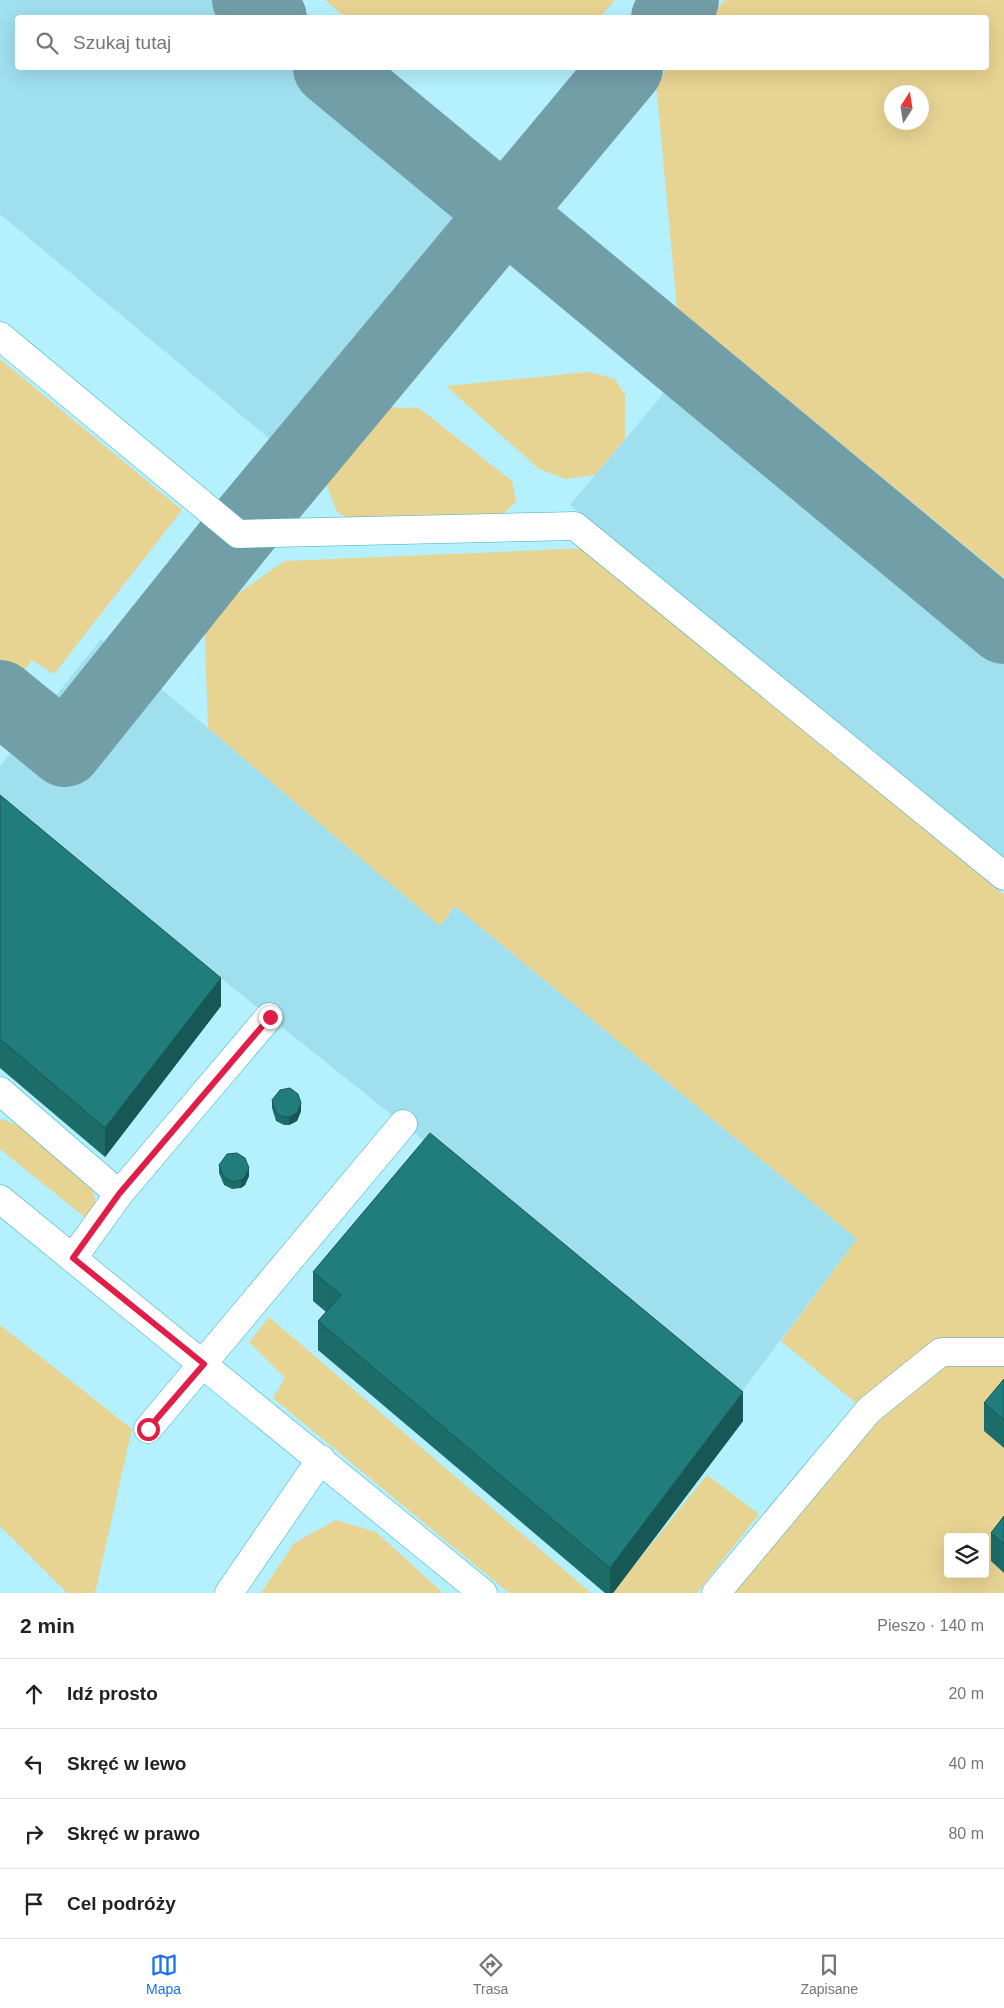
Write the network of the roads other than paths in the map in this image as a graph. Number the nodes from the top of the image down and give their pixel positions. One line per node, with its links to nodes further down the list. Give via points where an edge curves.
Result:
1 (0, 336): 2 (lane, via 238,534 575,526)
2 (1004, 876)
3 (270, 1017): 6 (lane)
4 (0, 1091): 6 (lane)
5 (403, 1124): 10 (lane)
6 (119, 1194): 8 (lane)
7 (0, 1199): 8 (lane)
8 (73, 1258): 10 (lane)
9 (1004, 1352): 15 (lane, via 941,1352 869,1410)
10 (204, 1364): 11 (lane); 12 (lane)
11 (148, 1429)
12 (321, 1459): 13 (lane); 14 (lane)
13 (229, 1593)
14 (483, 1593)
15 (716, 1593)

